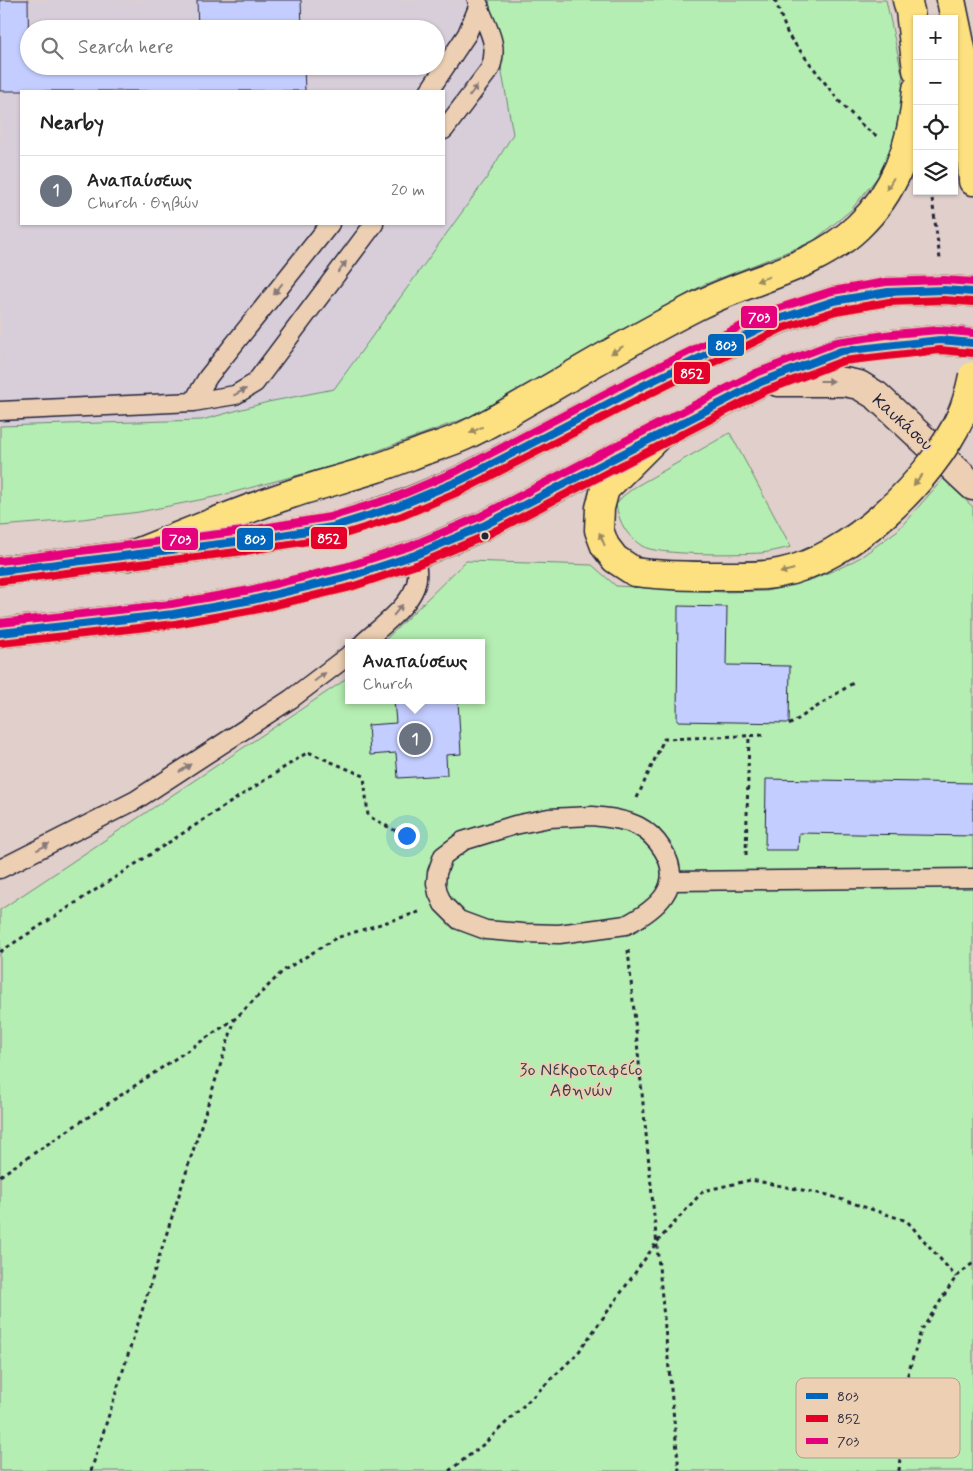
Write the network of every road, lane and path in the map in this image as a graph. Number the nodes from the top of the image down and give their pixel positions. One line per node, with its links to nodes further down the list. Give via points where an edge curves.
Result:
1 (775, 0): 13 (path, via 788,35 839,100)
2 (907, 0): 5 (main road)
3 (951, 0): 7 (main road)
4 (478, 3): 6 (lane, via 467,34); 12 (lane, one-way to 4, via 494,59 491,33)
5 (916, 60)
6 (445, 67)
7 (965, 69): 10 (main road); 14 (main road)
8 (440, 75): 9 (lane)
9 (430, 90)
10 (973, 103)
11 (915, 105): 28 (main road, one-way to 28, via 910,140 890,186 860,226 840,243 793,268 702,303 462,437 375,469 291,494)
12 (445, 129)
13 (878, 138)
14 (973, 181)
15 (932, 195): 18 (path)
16 (329, 225): 23 (lane, one-way to 23, via 208,378)
17 (373, 225): 23 (lane, one-way to 17, via 235,395 255,383)
18 (944, 290): 19 (main road); 28 (main road, via 888,292 834,301 779,320 636,389 461,480 400,506 332,526)
19 (973, 292)
20 (973, 343): 22 (main road, via 940,340 841,351)
21 (973, 376): 25 (main road, one-way to 25, bridge, via 968,399 946,443 921,477 886,514 826,555 808,565 779,574 689,576 635,572 614,559 599,530 605,489)
22 (761, 382): 25 (main road); 26 (main road, Καυκάσου, one-way to 26, via 834,381 859,385 877,396)
23 (193, 402): 24 (lane)
24 (0, 411)
25 (660, 434): 27 (main road, via 483,526)
26 (973, 486)
27 (415, 555): 30 (main road, via 348,577 252,600 173,614); 31 (lane, one-way to 27, via 393,617 412,594 417,579)
28 (129, 556): 29 (main road)
29 (0, 571)
30 (0, 633)
31 (368, 639)
32 (345, 658): 40 (lane, one-way to 32, via 136,800 291,699)
33 (853, 683): 34 (path)
34 (789, 725)
35 (766, 734): 36 (path)
36 (749, 736): 37 (path, via 664,739); 39 (path)
37 (626, 821): 38 (lane, via 592,816 549,818 474,836); 42 (lane, via 650,833 660,845 670,867)
38 (443, 856): 43 (lane, via 436,883); 45 (path, via 368,816 364,776 308,752)
39 (746, 857)
40 (0, 869)
41 (973, 878): 42 (lane)
42 (671, 881): 44 (lane, via 661,900)
43 (443, 904): 44 (lane, via 459,920 486,930 559,934); 46 (path, via 336,938 283,972)
44 (626, 925): 48 (path)
45 (0, 952)
46 (236, 1018): 47 (path); 53 (path)
47 (0, 1176)
48 (656, 1242): 50 (path, via 703,1191 751,1180 828,1196 907,1221); 54 (path, via 578,1353 484,1444); 55 (path)
49 (973, 1263): 50 (path)
50 (956, 1277): 51 (path, via 921,1331)
51 (907, 1378)
52 (900, 1458): 56 (path)
53 (91, 1471)
54 (449, 1471)
55 (679, 1471)
56 (899, 1471)

